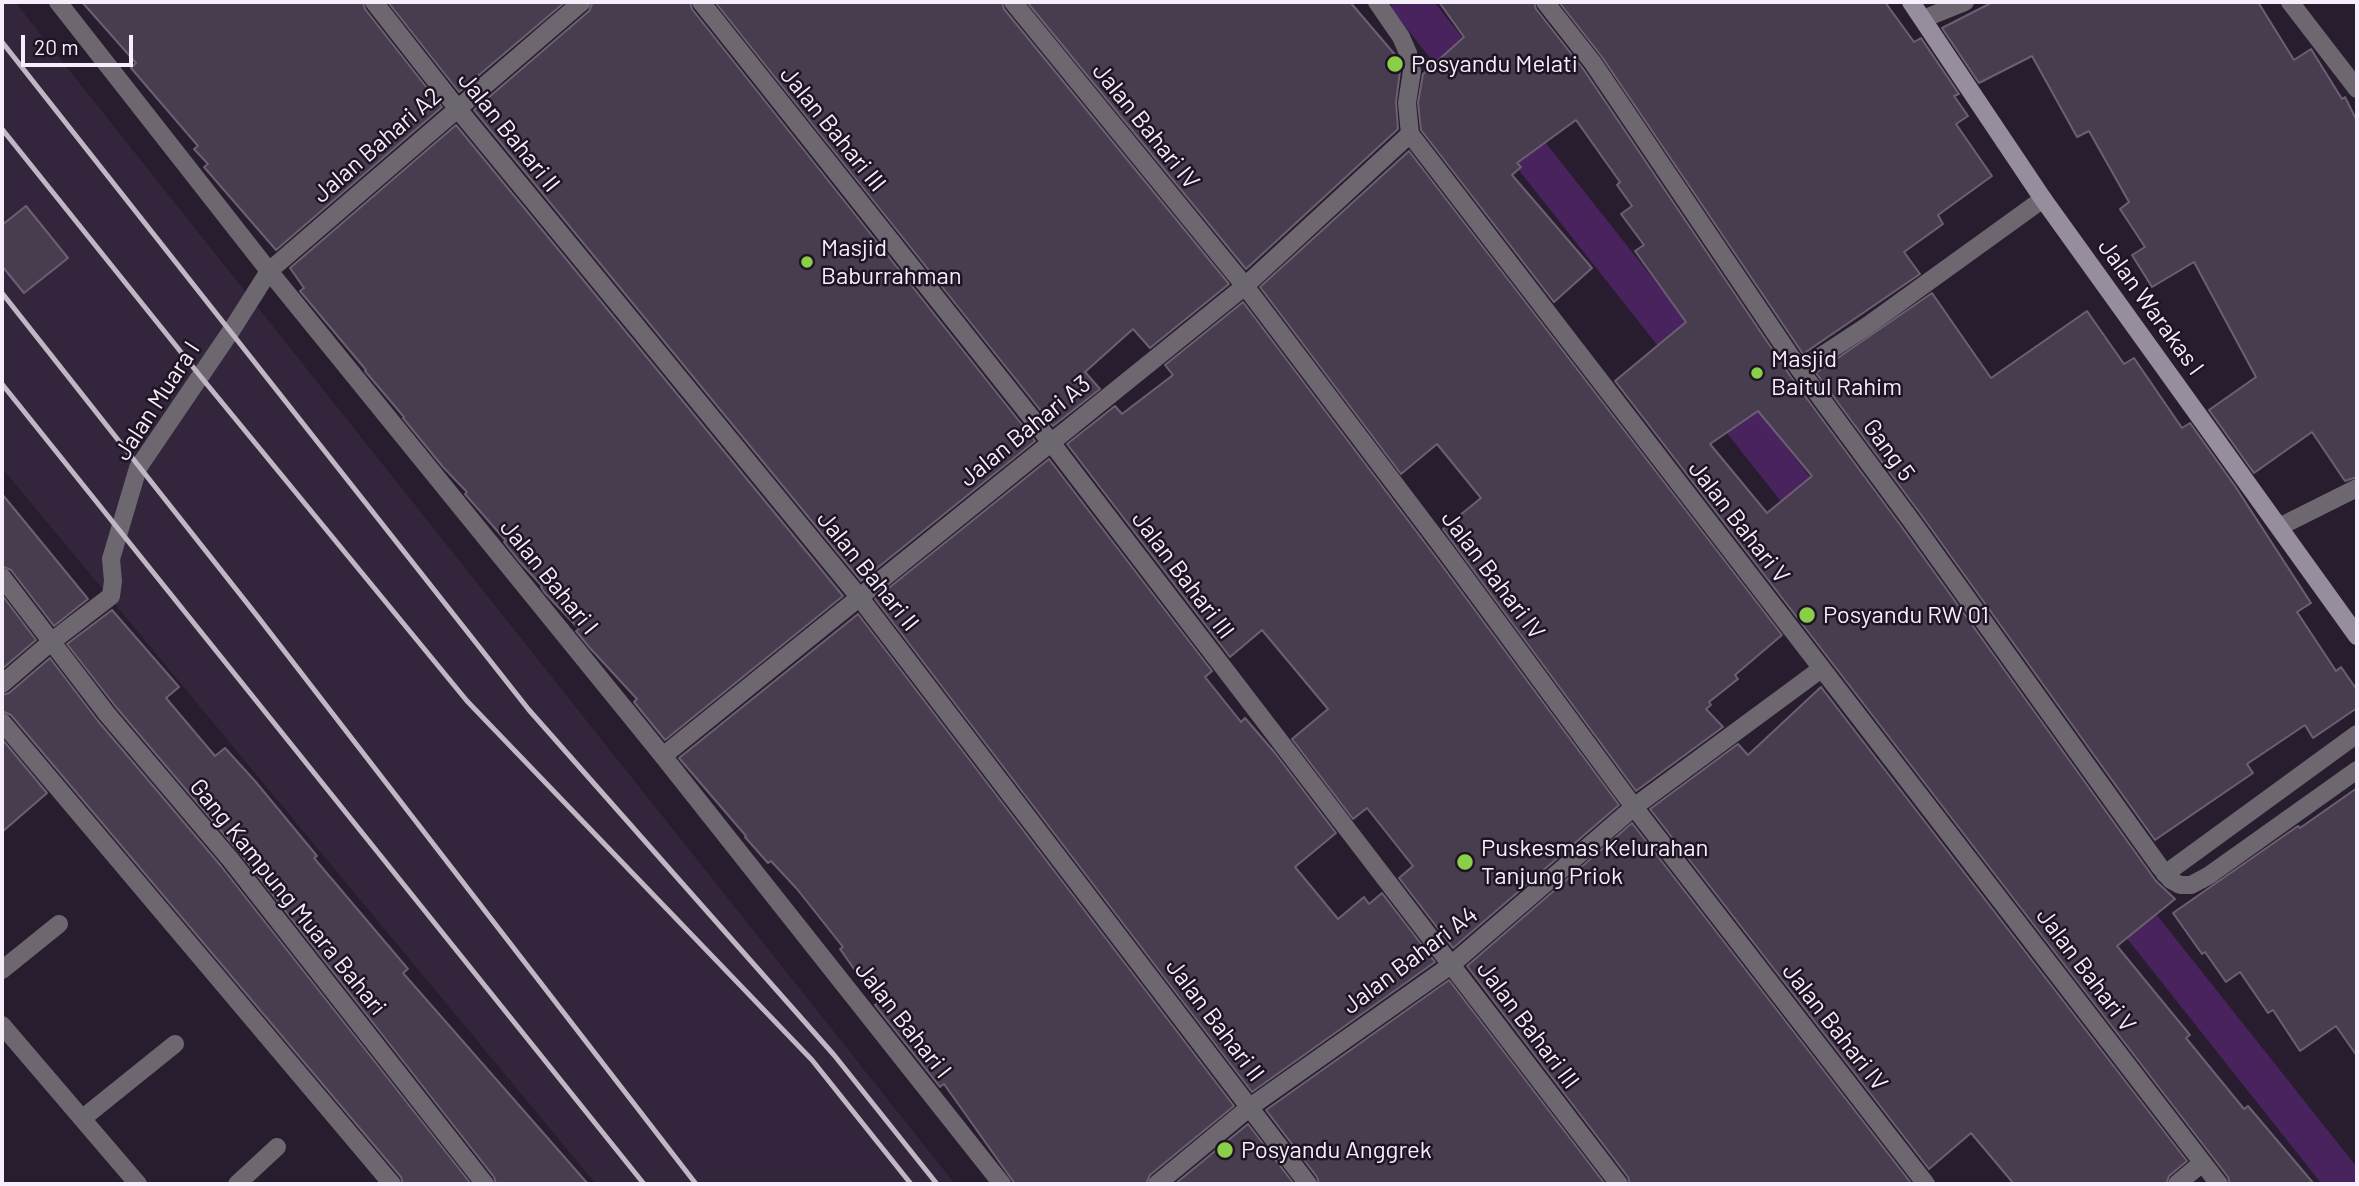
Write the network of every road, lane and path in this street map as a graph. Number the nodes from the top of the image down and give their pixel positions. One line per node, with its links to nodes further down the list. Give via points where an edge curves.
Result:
1 (58, 2): 16 (street, Jalan Bahari I)
2 (373, 2): 13 (street, Jalan Bahari II)
3 (582, 2): 13 (street, Jalan Bahari A2)
4 (701, 2): 19 (street, Jalan Bahari III)
5 (1013, 2): 17 (street, Jalan Bahari IV)
6 (1377, 2): 14 (street, via 1408,53 1412,71 1407,103)
7 (1545, 2): 18 (street, Gang 5, via 1593,63)
8 (1911, 2): 11 (street, Jalan Warakas I)
9 (1965, 2): 11 (street)
10 (2290, 2): 12 (street)
11 (1923, 19): 15 (street, Jalan Warakas I)
12 (2357, 89)
13 (457, 108): 16 (street, Jalan Bahari A2); 23 (street, Jalan Bahari II)
14 (1410, 134): 17 (street, Jalan Bahari A3); 26 (street, Jalan Bahari V)
15 (2043, 199): 18 (street); 21 (street, Jalan Warakas I)
16 (269, 271): 25 (street, Jalan Muara I, via 138,468 111,559 111,596); 30 (street, Jalan Bahari I)
17 (1244, 286): 19 (street, Jalan Bahari A3); 32 (street, Jalan Bahari IV)
18 (1800, 370): 33 (street, Gang 5)
19 (1050, 441): 23 (street, Jalan Bahari A3); 35 (street, Jalan Bahari III)
20 (2357, 488): 21 (street)
21 (2279, 527): 24 (street, Jalan Warakas I)
22 (2, 577): 25 (street, Gang Kampung Muara Bahari)
23 (860, 598): 30 (street, Jalan Bahari A3); 39 (street, Jalan Bahari II)
24 (2357, 636)
25 (51, 642): 27 (street, Jalan Muara I); 46 (street, Gang Kampung Muara Bahari, via 230,859)
26 (1821, 669): 32 (street, Jalan Bahari A4); 42 (street, Jalan Bahari V)
27 (2, 684)
28 (2, 722): 45 (street)
29 (2357, 734): 33 (street)
30 (663, 756): 47 (street, Jalan Bahari I)
31 (2357, 770): 33 (street, Gang 5, via 2208,876 2180,885)
32 (1634, 807): 35 (street, Jalan Bahari A4); 51 (street, Jalan Bahari IV)
33 (2165, 874)
34 (59, 924): 36 (street)
35 (1451, 965): 39 (street, Jalan Bahari A4); 50 (street, Jalan Bahari III)
36 (2, 970)
37 (2, 1025): 40 (street)
38 (175, 1044): 40 (street)
39 (1250, 1107): 48 (street, Jalan Bahari A4); 49 (street, Jalan Bahari II)
40 (83, 1118): 43 (street)
41 (277, 1147): 44 (street)
42 (2202, 1163): 52 (street); 53 (street, Jalan Bahari V)
43 (138, 1184)
44 (237, 1184)
45 (392, 1184)
46 (485, 1184)
47 (1002, 1184)
48 (1157, 1184)
49 (1308, 1184)
50 (1619, 1184)
51 (1926, 1184)
52 (2177, 1184)
53 (2219, 1184)

